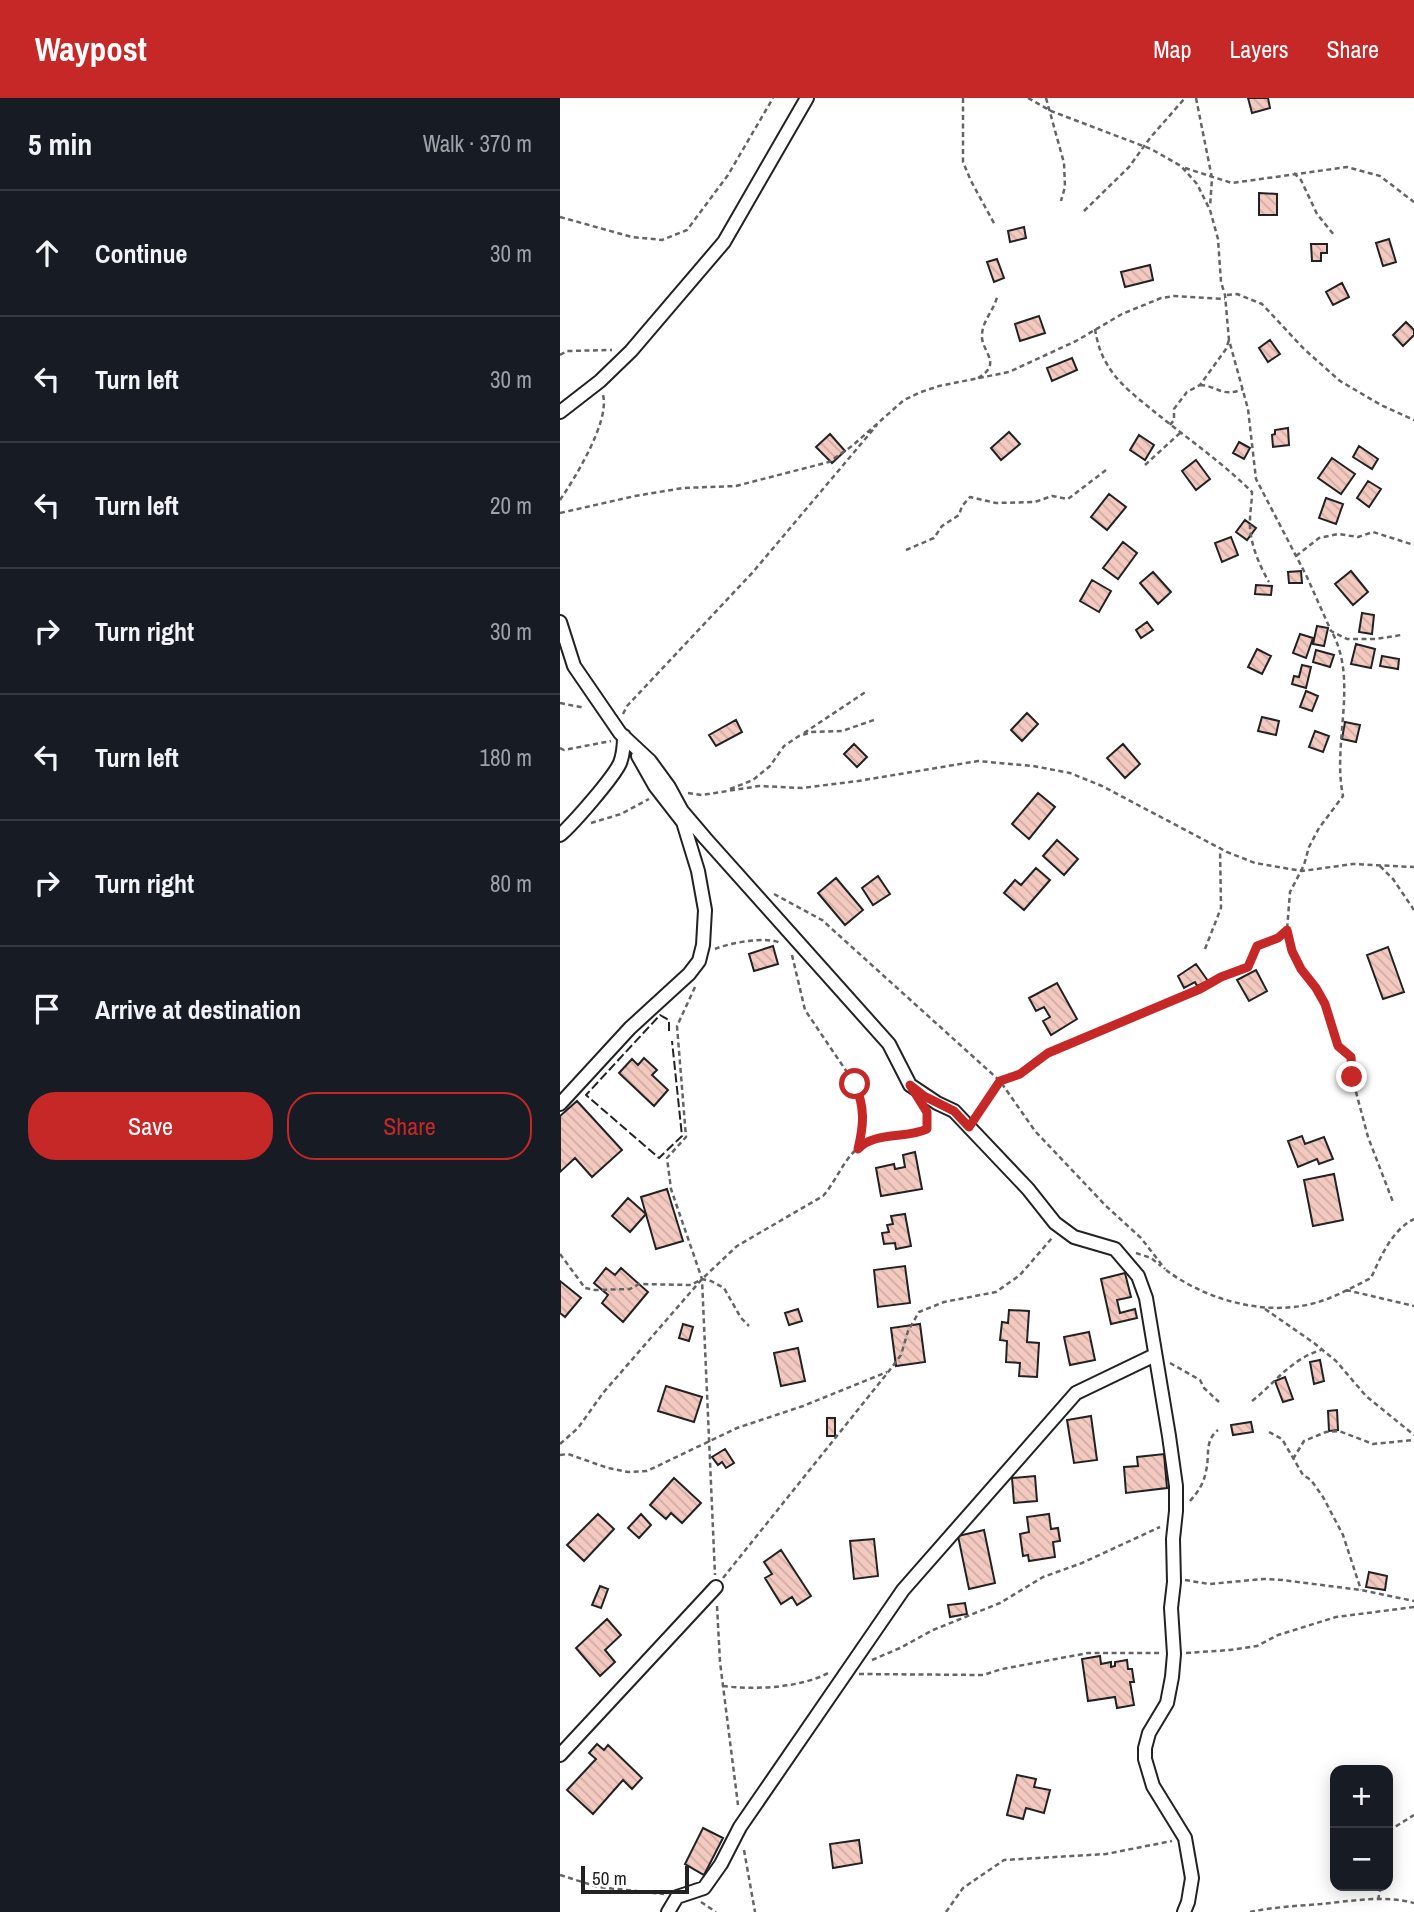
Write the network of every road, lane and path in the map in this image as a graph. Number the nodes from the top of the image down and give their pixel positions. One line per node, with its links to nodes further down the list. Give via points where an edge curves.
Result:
1 (774, 98): 17 (path, via 728,175 687,230 662,240 632,237)
2 (807, 98): 24 (street, via 723,242)
3 (963, 98): 18 (path, via 963,162)
4 (1028, 98): 8 (path)
5 (1046, 98): 8 (path)
6 (1185, 98): 9 (path)
7 (1196, 98): 12 (path)
8 (1051, 111): 9 (path); 13 (path, via 1063,163)
9 (1145, 147): 10 (path); 15 (path)
10 (1181, 166): 12 (path); 16 (path, via 1197,184)
11 (1294, 173): 12 (path, via 1232,183); 14 (path, via 1348,167 1380,176); 19 (path)
12 (1212, 178): 16 (path)
13 (1062, 201)
14 (1414, 202)
15 (1084, 211)
16 (1210, 211): 21 (path, via 1219,239)
17 (560, 217)
18 (995, 225)
19 (1334, 235)
20 (997, 297): 26 (path, via 982,331 989,367)
21 (1225, 297): 22 (path, via 1161,298); 23 (path); 32 (path, via 1237,294 1262,304 1340,381)
22 (1095, 329): 26 (path, via 1009,372); 33 (path, via 1107,365)
23 (1229, 340): 28 (path); 29 (path)
24 (631, 351): 25 (path, via 599,348); 27 (street)
25 (560, 355)
26 (975, 380): 31 (path, via 921,392)
27 (600, 381): 30 (street); 37 (path, via 605,402 600,424)
28 (1199, 385): 29 (path, via 1222,393); 33 (path, via 1174,409)
29 (1243, 389): 41 (path, via 1256,479)
30 (560, 412)
31 (886, 415): 38 (path, via 829,462 736,486 683,488); 49 (path, via 753,572 627,706 620,719)
32 (1414, 420)
33 (1170, 425): 34 (path)
34 (1180, 433): 35 (path); 42 (path, via 1252,492 1252,541)
35 (1145, 466)
36 (1106, 470): 40 (path, via 1068,499 1052,496 1035,502 996,503 970,497 959,515 934,538)
37 (560, 500)
38 (560, 513)
39 (1414, 545): 41 (path, via 1373,532 1358,537 1338,534 1319,538)
40 (906, 550)
41 (1296, 556): 44 (path)
42 (1269, 582)
43 (560, 622): 49 (street, via 574,666)
44 (1331, 631): 45 (path, via 1347,639); 58 (path, via 1340,648 1343,670 1345,706 1339,764 1343,796 1319,828)
45 (1401, 635)
46 (867, 691): 48 (path)
47 (874, 720): 48 (path, via 842,731)
48 (799, 736): 51 (path, via 753,780)
49 (624, 737): 50 (path); 52 (street); 53 (street, via 620,762)
50 (560, 748)
51 (724, 792): 52 (path); 55 (path, via 844,783 978,761 1033,766 1070,773 1102,786)
52 (667, 793): 53 (path, via 621,814); 66 (street, via 683,822 698,871 705,910 699,961); 68 (street, via 889,1044 910,1085 954,1111)
53 (573, 824): 54 (street)
54 (560, 835)
55 (1220, 848): 58 (path, via 1247,861); 62 (path, via 1221,908)
56 (1380, 866): 57 (path); 58 (path, via 1353,863); 60 (path)
57 (1414, 867)
58 (1301, 871): 61 (path, via 1290,892)
59 (772, 893): 65 (path, via 822,920)
60 (1414, 910)
61 (1287, 930): 65 (path, via 1257,946 1248,967 1048,1053 1020,1074); 70 (path, via 1301,969 1325,1004 1338,1046 1351,1057 1368,1136)
62 (1205, 949)
63 (713, 950): 69 (path, via 775,940 792,954 805,1010 862,1100)
64 (696, 983): 76 (path, via 677,1026 686,1137 667,1158 671,1189)
65 (1000, 1081): 68 (path); 75 (path, via 1035,1131 1141,1238)
66 (560, 1104)
67 (927, 1112): 69 (path, via 927,1129 864,1143)
68 (969, 1127): 72 (street)
69 (858, 1149): 76 (path, via 840,1166 823,1196 737,1246)
70 (1393, 1202)
71 (1414, 1219): 77 (path, via 1404,1224 1382,1252 1371,1278)
72 (1061, 1227): 73 (street, via 1074,1237); 83 (path, via 1020,1275 996,1292 919,1312)
73 (1115, 1249): 75 (path, via 1151,1258); 82 (street, via 1138,1276)
74 (560, 1254): 76 (path, via 585,1288 595,1290 630,1289 639,1284 691,1285)
75 (1165, 1269): 79 (path, via 1203,1291)
76 (702, 1279): 80 (path, via 724,1288); 90 (path); 91 (path)
77 (1346, 1290): 78 (path); 79 (path, via 1309,1304)
78 (1414, 1306)
79 (1262, 1307): 81 (path)
80 (749, 1325)
81 (1322, 1350): 84 (path, via 1292,1364); 88 (path, via 1366,1396)
82 (1155, 1355): 85 (path, via 1195,1376); 94 (street); 101 (street, via 1076,1393 903,1590)
83 (889, 1371): 90 (path); 96 (path)
84 (1252, 1401)
85 (1219, 1402)
86 (1218, 1430): 94 (path, via 1208,1442 1200,1489)
87 (1269, 1432): 93 (path, via 1282,1439)
88 (1414, 1435)
89 (1414, 1440): 93 (path, via 1373,1444 1339,1431 1326,1432 1304,1441)
90 (709, 1441): 92 (path, via 648,1471 628,1472); 96 (path)
91 (560, 1444)
92 (560, 1455)
93 (1293, 1459): 97 (path, via 1336,1519)
94 (1177, 1511): 95 (street); 101 (path, via 1175,1519 1149,1533 1042,1577 1000,1603 884,1656)
95 (1174, 1581): 97 (path, via 1209,1584 1264,1579); 100 (street)
96 (716, 1587): 104 (path); 105 (street)
97 (1361, 1590): 98 (path)
98 (1414, 1601)
99 (1414, 1607): 100 (path, via 1336,1617 1257,1646)
100 (1174, 1654): 103 (path, via 1088,1653 982,1675); 109 (street, via 1167,1703 1149,1733 1145,1759 1153,1786)
101 (854, 1661): 102 (path); 103 (street)
102 (827, 1674): 103 (path); 104 (path, via 776,1686)
103 (844, 1675): 107 (street)
104 (723, 1686): 107 (path)
105 (560, 1755)
106 (1414, 1815): 108 (path)
107 (740, 1827): 112 (street, via 704,1888); 117 (path)
108 (1393, 1828)
109 (1185, 1838): 118 (path, via 1106,1854 1004,1860 963,1888); 119 (street, via 1192,1878)
110 (560, 1875): 112 (path, via 598,1887)
111 (1380, 1891): 113 (path)
112 (677, 1897): 115 (street); 116 (path, via 697,1899)
113 (1378, 1900): 114 (path); 120 (path)
114 (1414, 1903)
115 (668, 1912)
116 (716, 1912)
117 (755, 1912)
118 (946, 1912)
119 (1184, 1912)
120 (1250, 1912)

